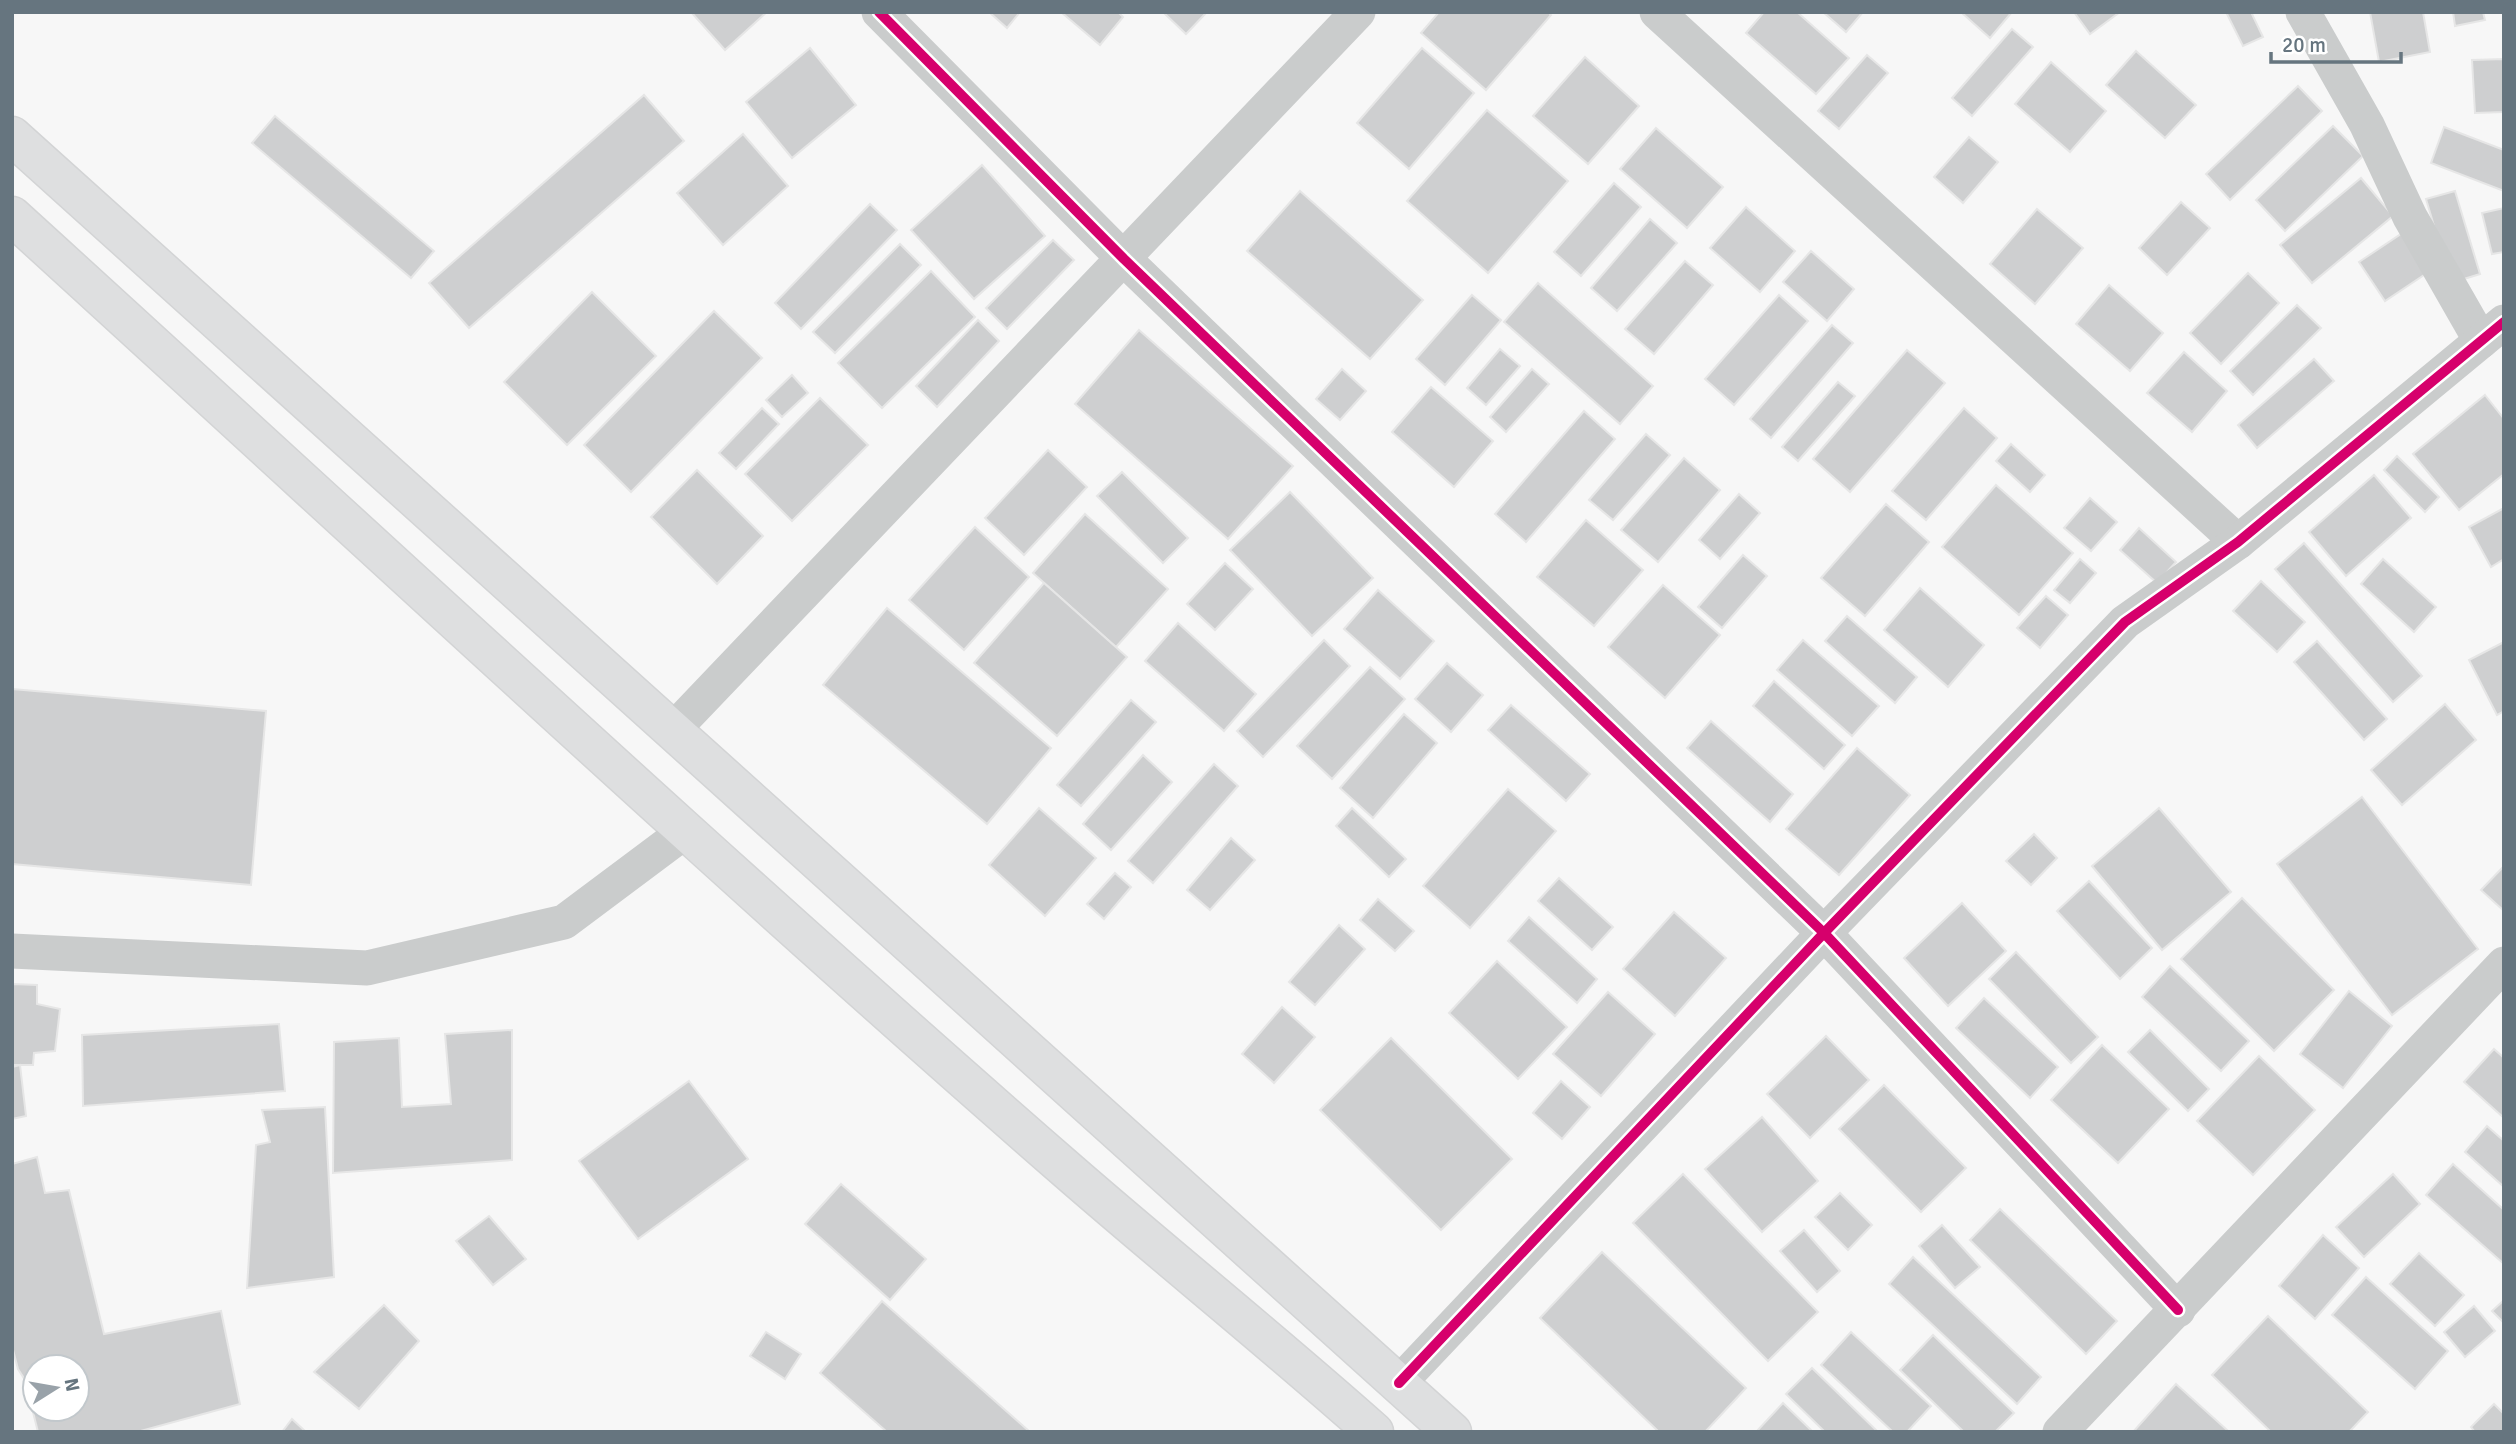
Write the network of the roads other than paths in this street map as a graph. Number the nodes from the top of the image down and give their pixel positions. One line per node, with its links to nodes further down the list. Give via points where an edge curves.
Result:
1 (879, 12): 7 (street)
2 (1358, 12): 7 (street)
3 (1657, 12): 9 (street)
4 (2303, 12): 8 (street, via 2367,125 2410,218)
5 (12, 136): 10 (main road)
6 (12, 216): 11 (main road)
7 (1125, 259): 10 (street); 12 (street)
8 (2492, 331): 9 (street)
9 (2238, 542): 12 (street, via 2125,622)
10 (673, 730): 16 (main road)
11 (687, 830): 13 (street, via 564,922 368,968); 17 (main road, via 1067,1170)
12 (1824, 933): 15 (street); 16 (street)
13 (12, 951)
14 (2504, 964): 15 (street)
15 (2178, 1310): 19 (street)
16 (1399, 1383): 18 (main road)
17 (1374, 1432)
18 (1452, 1432)
19 (2060, 1432)

